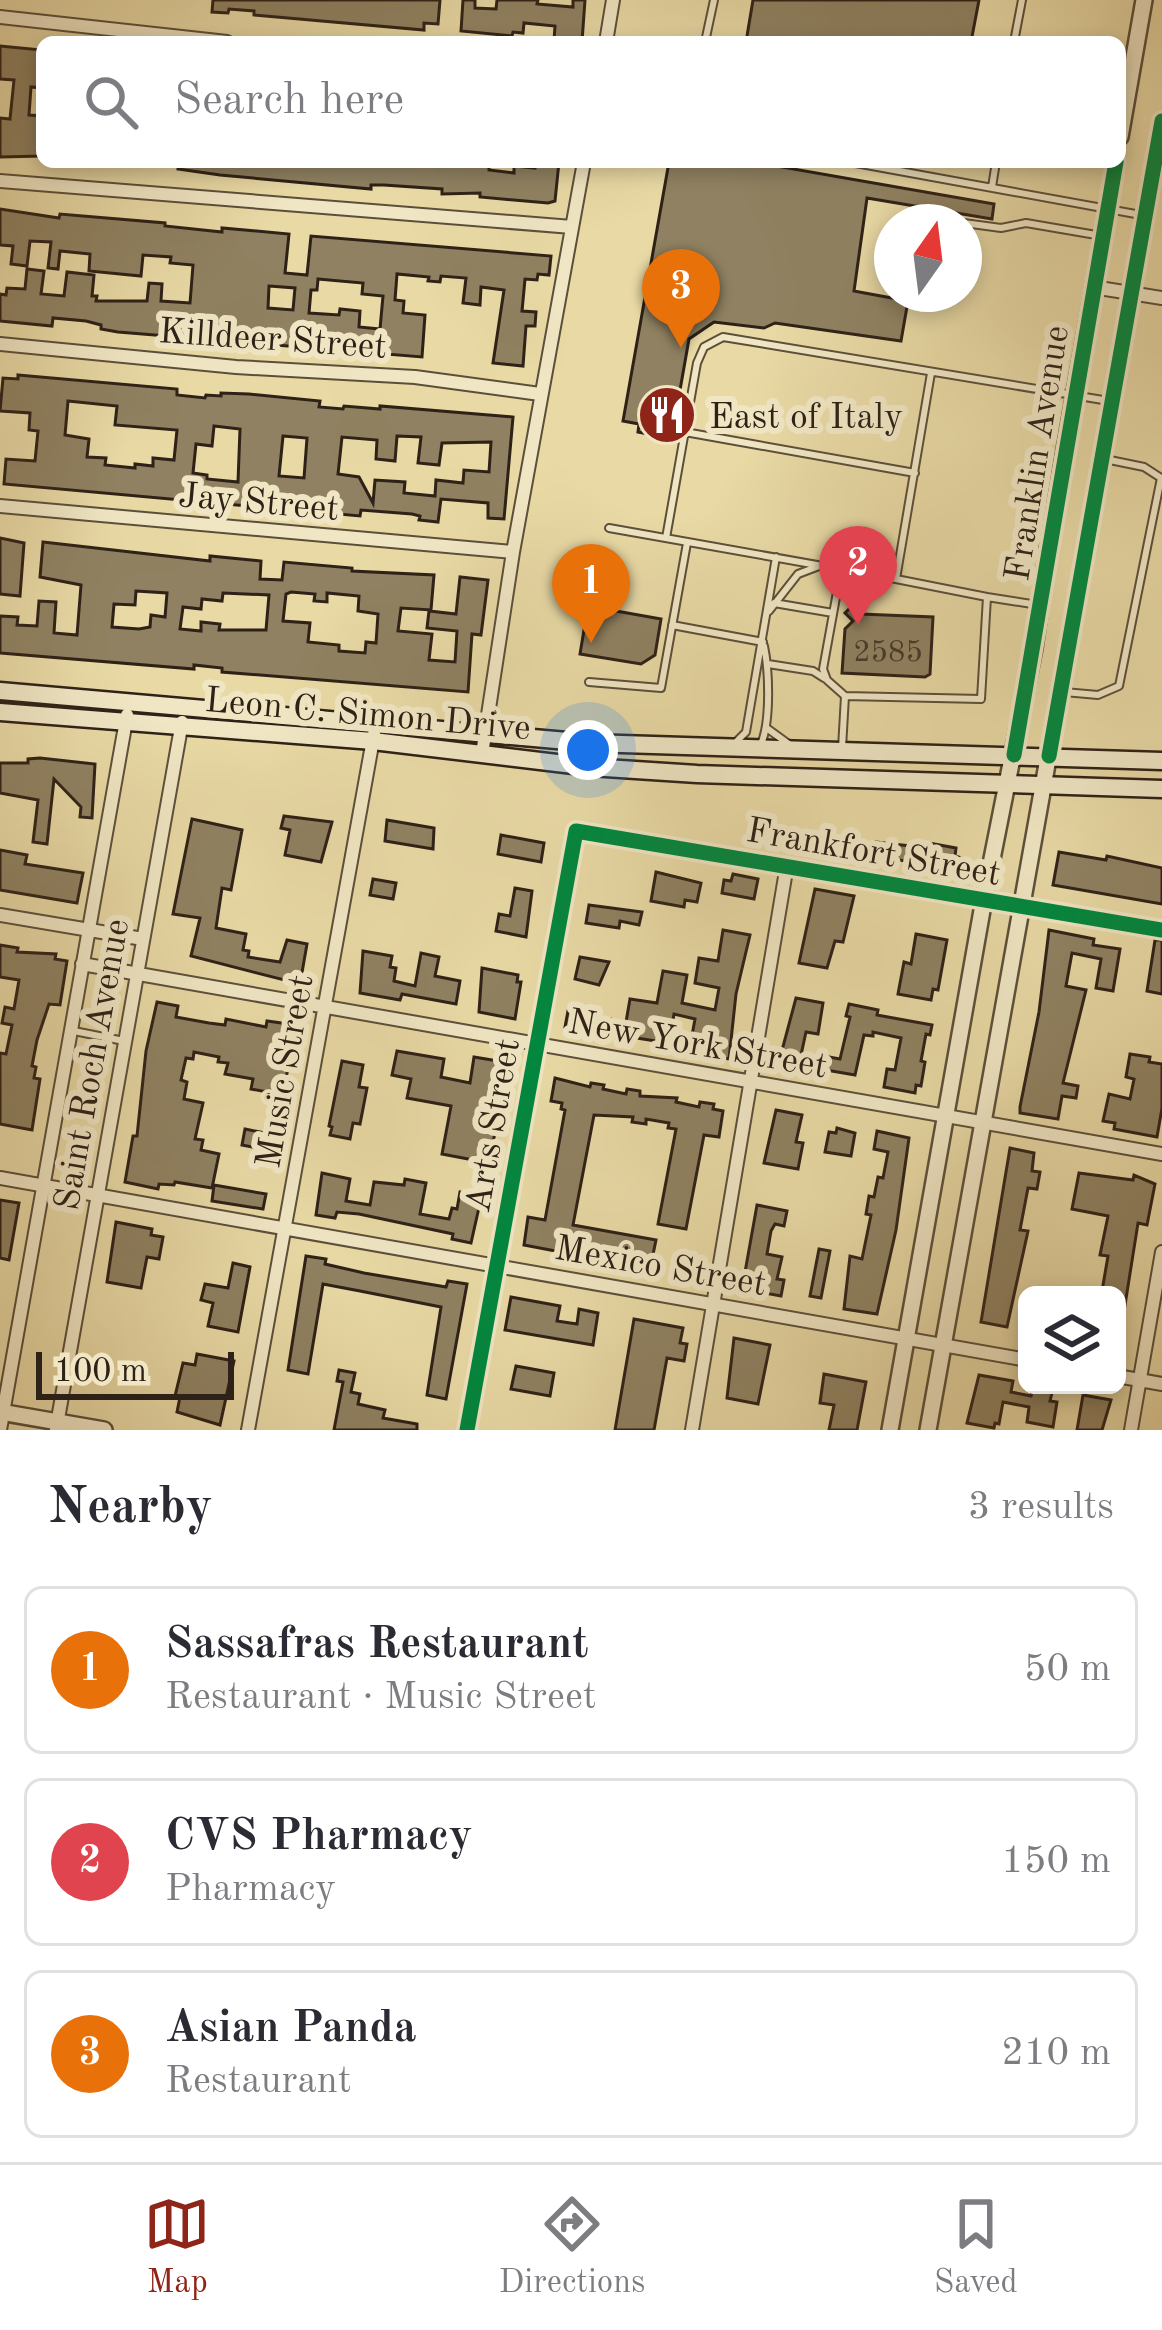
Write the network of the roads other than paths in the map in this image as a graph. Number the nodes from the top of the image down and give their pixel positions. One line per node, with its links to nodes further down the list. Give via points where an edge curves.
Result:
1 (613, 0): 7 (street)
2 (714, 0): 8 (lane)
3 (1022, 0): 9 (lane)
4 (1144, 0): 10 (street)
5 (0, 17): 6 (street)
6 (173, 36)
7 (606, 36)
8 (706, 36)
9 (1015, 36)
10 (1126, 103)
11 (1162, 121): 19 (street, Franklin Avenue)
12 (583, 168): 21 (street)
13 (884, 168): 17 (lane)
14 (995, 168): 17 (lane)
15 (1115, 168): 18 (street, Franklin Avenue)
16 (0, 181): 21 (street)
17 (992, 187): 18 (lane)
18 (1108, 208): 19 (lane); 22 (street, Franklin Avenue)
19 (1144, 216): 24 (street, Franklin Avenue)
20 (982, 225): 22 (lane, via 1026,223)
21 (572, 227): 28 (street)
22 (1102, 236): 23 (street, Franklin Avenue)
23 (1094, 287): 24 (street); 29 (street, Franklin Avenue)
24 (1130, 293): 25 (street); 30 (street, Franklin Avenue)
25 (1162, 298)
26 (0, 344): 28 (street, Killdeer Street)
27 (932, 371): 29 (lane); 31 (lane, via 723,337 704,347); 33 (lane)
28 (540, 394): 39 (street)
29 (1074, 395): 30 (lane); 46 (street, Franklin Avenue)
30 (1111, 402): 32 (street, Franklin Avenue)
31 (685, 432): 33 (lane); 37 (lane)
32 (1101, 459): 34 (lane); 55 (street, Franklin Avenue)
33 (915, 473): 43 (lane)
34 (1161, 478): 55 (lane, via 1119,686 1099,695)
35 (0, 506): 39 (street, Jay Street)
36 (609, 529): 37 (lane)
37 (666, 538): 38 (lane)
38 (687, 543): 40 (lane); 49 (lane)
39 (513, 552): 64 (street)
40 (776, 557): 41 (lane); 48 (lane)
41 (819, 566): 42 (lane); 45 (lane, via 798,574)
42 (841, 570): 43 (lane); 47 (lane)
43 (896, 579): 44 (lane)
44 (987, 597): 46 (lane); 56 (lane, via 981,699)
45 (774, 603): 47 (lane); 48 (lane)
46 (1040, 606): 71 (street, Franklin Avenue)
47 (832, 613): 52 (lane)
48 (767, 614): 50 (lane)
49 (671, 625): 50 (lane); 53 (lane, via 661,688)
50 (763, 642): 51 (lane); 63 (lane)
51 (768, 664): 52 (lane); 61 (lane)
52 (827, 680): 56 (lane)
53 (589, 682)
54 (0, 691): 57 (main road, Leon C. Simon Drive)
55 (1059, 692): 72 (street, Franklin Avenue)
56 (844, 696): 69 (lane)
57 (129, 702): 59 (main road, Leon C. Simon Drive); 60 (street, Saint Roch Avenue)
58 (0, 712): 60 (main road, Leon C. Simon Drive)
59 (183, 718): 60 (main road, Leon C. Simon Drive); 62 (main road, Leon C. Simon Drive); 87 (street, Saint Roch Avenue)
60 (126, 723): 86 (street, Saint Roch Avenue)
61 (768, 729): 67 (lane); 68 (lane)
62 (374, 732): 64 (main road, Leon C. Simon Drive); 70 (main road, Leon C. Simon Drive); 90 (street, Music Street)
63 (746, 732): 66 (lane); 67 (lane)
64 (486, 733): 65 (main road, Leon C. Simon Drive); 70 (street)
65 (590, 743): 66 (main road, Leon C. Simon Drive); 74 (main road)
66 (728, 750): 67 (main road, Leon C. Simon Drive)
67 (758, 750): 68 (main road, Leon C. Simon Drive); 75 (main road, via 750,760); 76 (main road)
68 (798, 751): 69 (main road, Leon C. Simon Drive)
69 (841, 751): 71 (main road, Leon C. Simon Drive)
70 (482, 754): 74 (main road, Leon C. Simon Drive)
71 (1014, 755): 72 (main road, Leon C. Simon Drive); 77 (street, Franklin Avenue)
72 (1049, 756): 73 (main road, Leon C. Simon Drive); 78 (street, Franklin Avenue)
73 (1162, 761)
74 (590, 767): 75 (main road, Leon C. Simon Drive)
75 (670, 772): 76 (main road, Leon C. Simon Drive)
76 (794, 776): 77 (main road, Leon C. Simon Drive)
77 (1007, 782): 78 (main road, Leon C. Simon Drive); 82 (street, Franklin Avenue)
78 (1044, 783): 79 (main road, Leon C. Simon Drive); 83 (street, Franklin Avenue)
79 (1162, 789)
80 (576, 831): 81 (street, Frankfort Street); 93 (street, Arts Street)
81 (787, 866): 82 (street, Frankfort Street); 94 (street)
82 (984, 899): 83 (street, Frankfort Street); 95 (street, Franklin Avenue)
83 (1021, 906): 85 (street, Frankfort Street); 96 (street, Franklin Avenue)
84 (0, 915): 86 (street)
85 (1162, 930)
86 (88, 931): 87 (street); 88 (street, Saint Roch Avenue)
87 (142, 939): 89 (street, Saint Roch Avenue)
88 (82, 964): 89 (street, New York Street); 91 (street, Saint Roch Avenue)
89 (136, 974): 90 (street, New York Street); 92 (street, Saint Roch Avenue)
90 (324, 1009): 93 (street, New York Street); 101 (street, Music Street)
91 (70, 1031): 92 (lane); 99 (street, Saint Roch Avenue)
92 (124, 1041): 100 (street, Saint Roch Avenue)
93 (536, 1045): 94 (street, New York Street); 103 (street, Arts Street)
94 (751, 1082): 95 (street, New York Street); 104 (street)
95 (946, 1115): 96 (street, New York Street); 105 (street, Franklin Avenue)
96 (982, 1122): 97 (street, New York Street); 106 (street, Franklin Avenue)
97 (1162, 1154)
98 (0, 1178): 99 (street, Mexico Street)
99 (42, 1185): 100 (street, Mexico Street); 111 (street, Saint Roch Avenue)
100 (97, 1195): 101 (street, Mexico Street); 112 (street, Saint Roch Avenue)
101 (285, 1228): 103 (street, Mexico Street); 115 (street, Music Street)
102 (1162, 1252): 109 (street)
103 (497, 1266): 104 (street, Mexico Street); 116 (street, Arts Street)
104 (716, 1304): 105 (street, Mexico Street); 117 (street)
105 (906, 1339): 106 (street, Mexico Street); 118 (street, Franklin Avenue)
106 (943, 1345): 107 (street, Mexico Street); 119 (street, Franklin Avenue)
107 (1018, 1358)
108 (1126, 1378): 109 (street)
109 (1140, 1380): 110 (street); 120 (street)
110 (1162, 1384)
111 (2, 1412): 112 (street); 113 (street, Saint Roch Avenue)
112 (56, 1426): 114 (street)
113 (0, 1430)
114 (104, 1430)
115 (248, 1430)
116 (467, 1430)
117 (692, 1430)
118 (890, 1430)
119 (928, 1430)
120 (1131, 1430)

